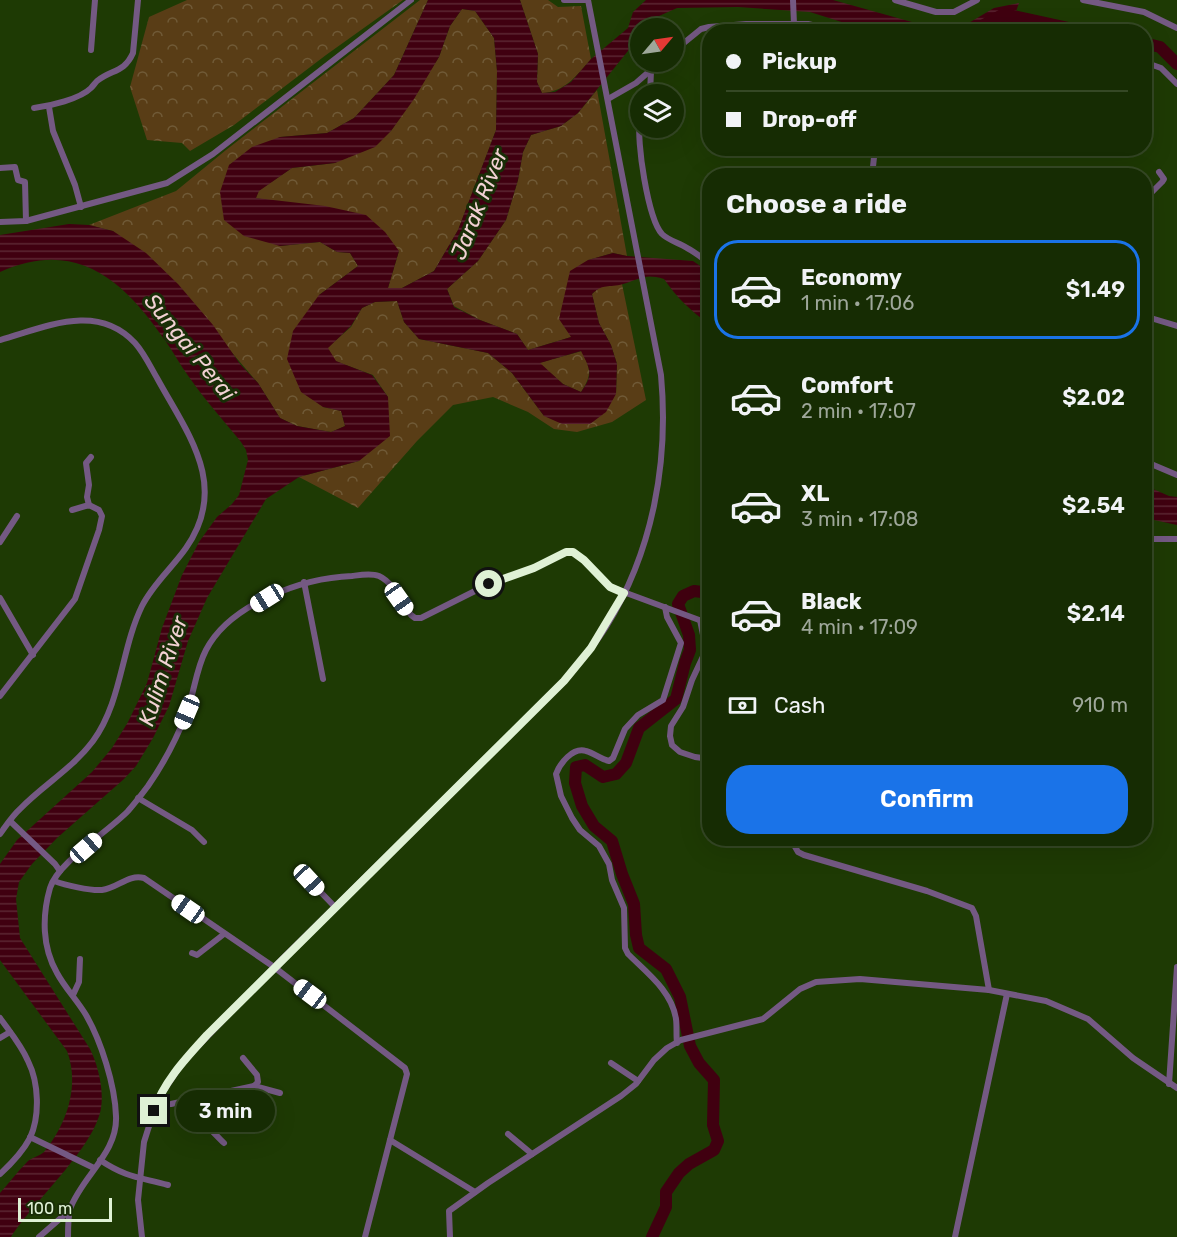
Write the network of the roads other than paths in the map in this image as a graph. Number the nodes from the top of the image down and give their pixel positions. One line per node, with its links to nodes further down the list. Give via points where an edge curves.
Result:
1 (94, 0): 16 (street)
2 (138, 0): 21 (street, via 129,61 97,81 90,90)
3 (411, 0): 27 (street, via 213,154 167,183)
4 (564, 0): 5 (street)
5 (587, 0): 20 (street)
6 (793, 0): 10 (street)
7 (895, 0): 8 (street, via 936,12 954,12)
8 (977, 0)
9 (1083, 0): 13 (street, via 1144,12)
10 (794, 22): 11 (street); 12 (street)
11 (746, 24)
12 (808, 24)
13 (1177, 28)
14 (702, 29): 15 (street)
15 (684, 43)
16 (92, 50)
17 (1152, 65): 19 (street)
18 (650, 72): 20 (street, via 622,93)
19 (1177, 84)
20 (608, 97): 44 (street, via 661,375 664,414 662,465 654,505 643,550)
21 (49, 107): 22 (street); 27 (street, via 52,131)
22 (34, 108)
23 (640, 138): 30 (street, via 649,199 659,230)
24 (0, 168): 28 (street, via 15,167 18,180 25,182)
25 (1159, 172): 26 (street, via 1164,179)
26 (1152, 192)
27 (81, 207): 28 (street)
28 (26, 221): 29 (street)
29 (0, 222)
30 (702, 258)
31 (1152, 318): 32 (street)
32 (1177, 326)
33 (0, 340): 56 (street, via 72,320 96,321 120,329 146,359 194,442 204,484 198,525 187,547 141,609 116,694 93,740 74,763)
34 (91, 457): 37 (street, via 86,463)
35 (1152, 464): 36 (street)
36 (1177, 475)
37 (88, 505): 38 (street); 50 (street, via 102,516 75,599)
38 (72, 510)
39 (17, 516): 42 (street)
40 (1152, 539): 41 (street)
41 (1177, 539)
42 (0, 542)
43 (304, 582): 44 (street, via 375,574 387,582 411,615 421,618 489,584 573,552 610,587); 52 (street); 55 (street, via 267,598 234,618 217,634 205,652 169,754)
44 (624, 593): 46 (street); 63 (street, via 599,637 564,681)
45 (0, 598): 50 (street)
46 (668, 608): 47 (street); 75 (street, via 667,617 681,643 663,700 638,715 625,729 609,761 579,750 567,757 556,774 572,818 603,852 624,908 628,954 658,983 670,1002)
47 (696, 619): 48 (street); 49 (street)
48 (702, 621)
49 (702, 638)
50 (33, 655): 53 (street)
51 (702, 659): 54 (street, via 670,736 672,745 680,752)
52 (323, 679)
53 (0, 696)
54 (702, 758)
55 (138, 798): 58 (street, via 192,830); 60 (street)
56 (10, 820): 57 (street); 60 (street)
57 (0, 834)
58 (204, 842)
59 (795, 846): 69 (street, via 804,855 972,908)
60 (60, 871): 61 (street)
61 (54, 880): 64 (street, via 102,890 135,876 144,878); 71 (street, via 44,930 48,955)
62 (309, 880): 63 (street)
63 (335, 907): 67 (street)
64 (225, 934): 65 (street, via 197,955); 67 (street)
65 (192, 953)
66 (80, 959): 71 (street, via 79,982)
67 (274, 967): 84 (street, via 182,1063); 87 (street, via 405,1068 407,1074)
68 (1177, 967): 79 (street)
69 (989, 990): 70 (street); 75 (street, via 885,980 816,982 800,989 763,1019)
70 (1007, 994): 79 (street, via 1046,1001 1088,1019); 102 (street)
71 (73, 995): 90 (street, via 100,1047 112,1088 115,1134)
72 (0, 1018): 73 (street)
73 (10, 1032): 74 (street); 86 (street, via 29,1062 36,1084)
74 (0, 1038)
75 (679, 1041): 78 (street, via 654,1060)
76 (243, 1058): 80 (street, via 257,1075)
77 (611, 1063): 78 (street)
78 (638, 1081): 89 (street)
79 (1169, 1084): 81 (street)
80 (254, 1086): 82 (street); 83 (street)
81 (1177, 1089)
82 (280, 1093)
83 (190, 1100): 84 (street); 88 (street, via 205,1125)
84 (156, 1105): 93 (street, via 144,1142)
85 (507, 1134): 89 (street)
86 (32, 1138): 91 (street); 92 (street)
87 (390, 1140): 95 (street); 100 (street)
88 (224, 1143)
89 (532, 1154): 95 (street)
90 (100, 1160): 91 (street); 93 (street, via 117,1172)
91 (94, 1168): 96 (street)
92 (0, 1174)
93 (139, 1179): 94 (street); 99 (street)
94 (168, 1185)
95 (475, 1192): 101 (street, via 449,1211)
96 (70, 1210): 97 (street); 98 (street)
97 (39, 1237)
98 (68, 1237)
99 (142, 1237)
100 (365, 1237)
101 (450, 1237)
102 (955, 1237)

